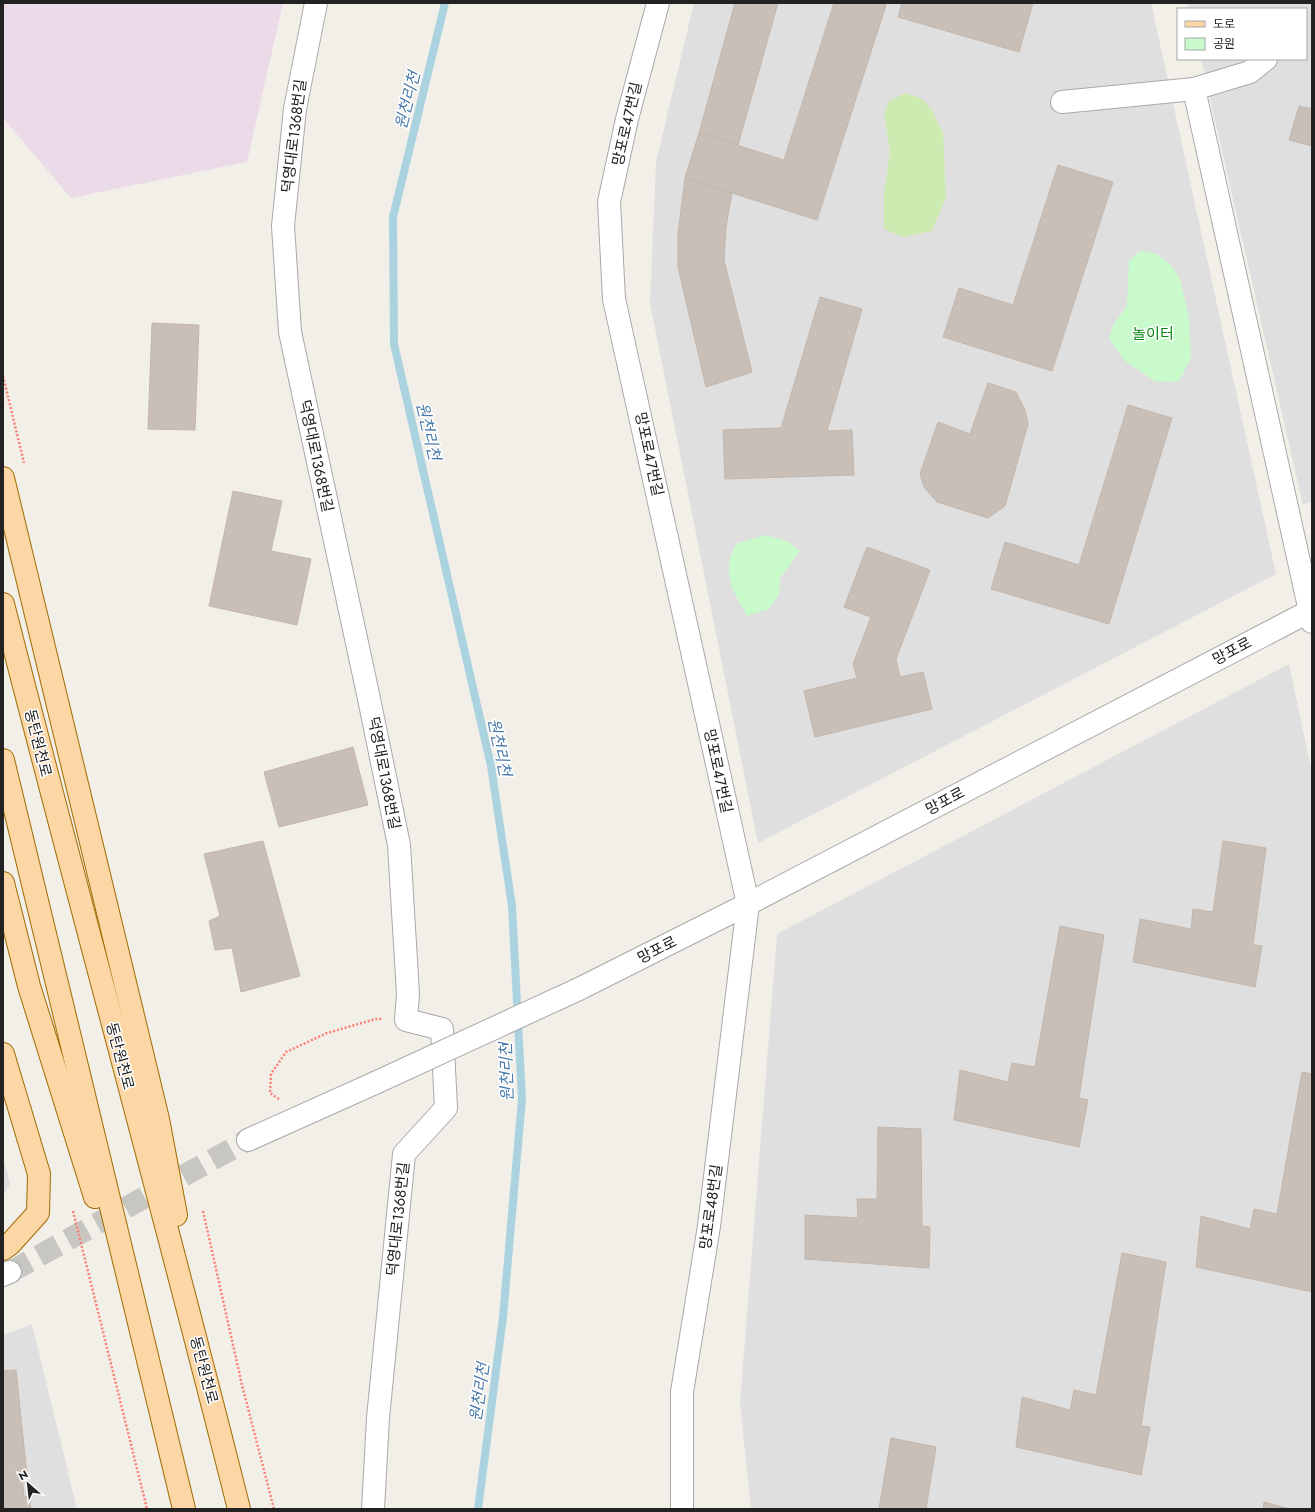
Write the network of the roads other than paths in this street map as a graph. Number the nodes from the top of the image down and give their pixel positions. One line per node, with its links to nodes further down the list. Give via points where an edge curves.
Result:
1 (316, 3): 19 (street, 덕영대로1368번길, via 295,109 284,226 290,332 399,845 408,994 406,1020 442,1029 446,1108 404,1154 378,1418)
2 (658, 3): 11 (street, 망포로47번길, via 627,119 609,202 614,299)
3 (1265, 60): 4 (street, via 1250,72)
4 (1194, 89): 5 (street); 8 (street)
5 (1062, 102)
6 (3, 478): 15 (main road, via 158,1119)
7 (3, 604): 15 (main road, 동탄원천로, via 70,868)
8 (1311, 614): 11 (street, 망포로)
9 (3, 760): 16 (main road)
10 (3, 883): 16 (main road, via 29,986)
11 (748, 904): 13 (street, 망포로, bridge, via 579,989); 20 (street, 망포로48번길, via 709,1226 682,1392)
12 (3, 1054): 14 (main road, via 39,1174 38,1213)
13 (248, 1140)
14 (3, 1249)
15 (207, 1381): 18 (main road, 동탄원천로)
16 (156, 1396): 17 (main road)
17 (184, 1509)
18 (239, 1509)
19 (373, 1509)
20 (682, 1509)

